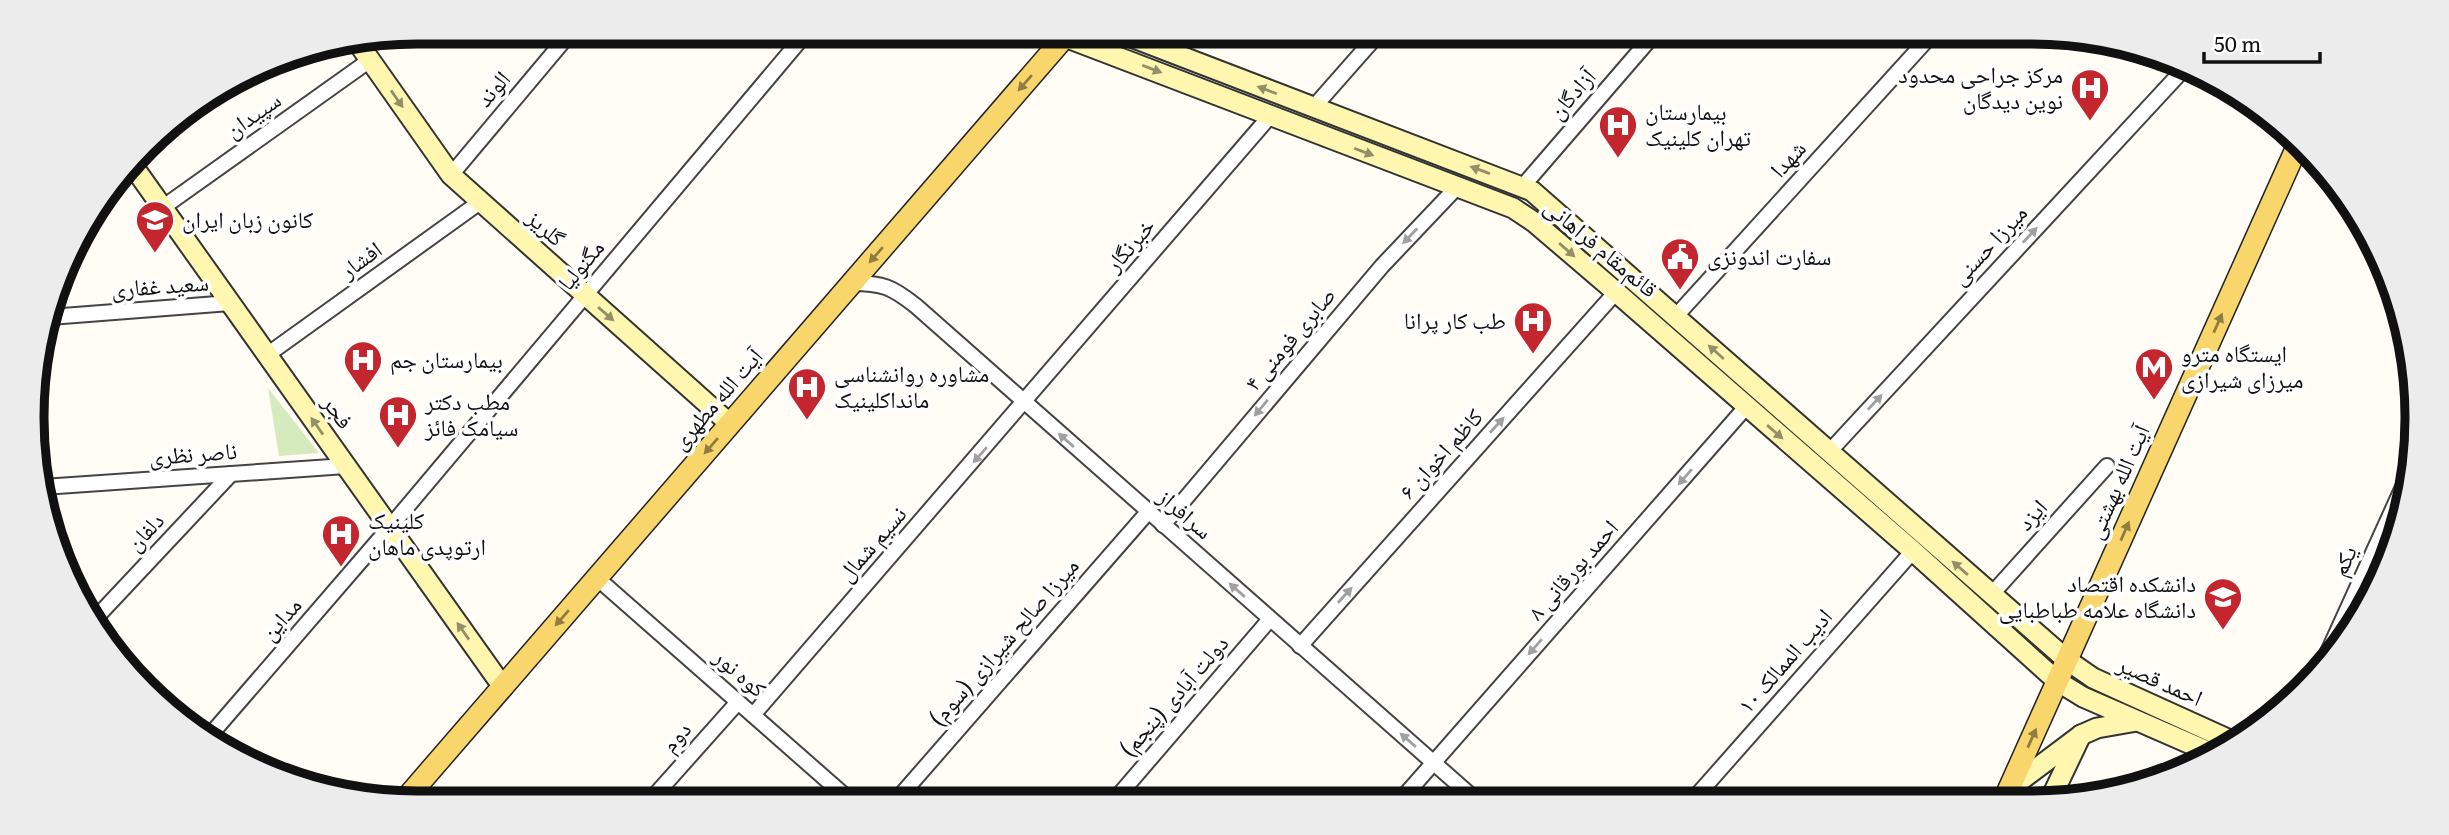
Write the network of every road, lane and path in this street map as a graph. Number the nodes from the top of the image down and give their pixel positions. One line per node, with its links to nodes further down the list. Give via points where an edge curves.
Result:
1 (561, 44): 16 (street, الوند)
2 (797, 44): 23 (street, مگنولیا)
3 (1053, 44): 21 (main road, آیت الله مطهری, one-way to 21)
4 (1090, 44): 13 (main road, قائم‌مقام فراهانی, one-way to 13)
5 (1149, 44): 12 (main road, قائم‌مقام فراهانی, one-way to 5)
6 (1369, 44): 12 (street)
7 (1646, 44): 17 (street, آزادگان)
8 (1923, 44): 26 (street, شهدا)
9 (362, 48): 10 (main road, گلریز)
10 (370, 60): 16 (main road, گلریز, one-way to 16); 20 (street, سپیدان)
11 (2179, 74): 31 (street, میرزا حسنی, one-way to 11)
12 (1313, 108): 17 (main road, قائم‌مقام فراهانی, one-way to 12)
13 (1270, 116): 18 (main road, قائم‌مقام فراهانی, one-way to 18); 28 (street, خبرنگار)
14 (2295, 152): 47 (main road, آیت الله بهشتی, one-way to 14)
15 (136, 171): 20 (main road, فجر)
16 (451, 175): 19 (main road, گلریز)
17 (1523, 186): 26 (main road, قائم‌مقام فراهانی, via 1545,200)
18 (1457, 187): 22 (main road, قائم‌مقام فراهانی, one-way to 22, via 1513,208); 38 (street, صابری فومنی ۴, one-way to 38, via 1382,266)
19 (480, 202): 23 (main road, گلریز); 27 (street, افشار)
20 (162, 208): 24 (main road, فجر)
21 (852, 283): 28 (street, سرافراز, via 875,283 898,292); 30 (main road, آیت الله مطهری)
22 (1616, 292): 29 (main road, قائم‌مقام فراهانی); 46 (street, کاظم اخوان ۶, one-way to 22)
23 (585, 296): 30 (main road, گلریز, one-way to 30); 39 (street, مگنولیا)
24 (230, 303): 25 (street, سعید غفاری); 27 (main road, فجر)
25 (58, 316)
26 (1676, 316): 31 (main road, قائم‌مقام فراهانی, one-way to 26)
27 (267, 355): 32 (main road, فجر, one-way to 27)
28 (1024, 403): 37 (street, سرافراز, one-way to 28); 51 (street, نسیم شمال, one-way to 51)
29 (1746, 407): 40 (main road, قائم‌مقام فراهانی, one-way to 40); 57 (street, احمد بورقانی ۸, one-way to 57)
30 (730, 424): 41 (main road, آیت الله مطهری, one-way to 41)
31 (1829, 452): 42 (main road, قائم‌مقام فراهانی, one-way to 31)
32 (346, 466): 34 (street, ناصر نظری); 39 (main road, فجر)
33 (2107, 466): 42 (street, ایزد)
34 (231, 474): 35 (street, ناصر نظری); 43 (street, دلفان)
35 (50, 486)
36 (2395, 504): 45 (street, یکم)
37 (1148, 512): 38 (street, سرافراز); 62 (street, میرزا صالح شیرازی (سوم))
38 (1163, 525): 44 (street, سرافراز, one-way to 38)
39 (390, 527): 49 (main road, فجر, one-way to 39); 53 (street, مداین)
40 (1913, 551): 48 (main road, قائم‌مقام فراهانی); 66 (street, ادیب الممالک ۱۰)
41 (597, 578): 49 (main road, آیت الله مطهری, one-way to 49); 50 (street, کوه نور)
42 (1991, 595): 47 (main road, قائم‌مقام فراهانی)
43 (100, 614)
44 (1270, 619): 46 (street, سرافراز); 63 (street, دولت آبادی (پنجم))
45 (2337, 632)
46 (1300, 646): 57 (street, سرافراز, one-way to 46)
47 (2067, 660): 48 (main road, آیت الله بهشتی); 55 (main road, احمد قصیر, via 2093,678)
48 (2057, 681): 52 (main road, احمد قصیر); 67 (main road, آیت الله بهشتی, one-way to 48)
49 (503, 687): 59 (main road, آیت الله مطهری)
50 (738, 702): 51 (street, کوه نور); 60 (street, دوم)
51 (753, 715): 61 (street, کوه نور)
52 (2137, 721): 54 (main road); 56 (main road, احمد قصیر)
53 (214, 731)
54 (2081, 735): 58 (main road); 68 (main road)
55 (2224, 737)
56 (2203, 749)
57 (1433, 763): 64 (street, احمد بورقانی ۸); 65 (street, سرافراز)
58 (2055, 790)
59 (413, 791)
60 (659, 791)
61 (839, 791)
62 (904, 791)
63 (1122, 791)
64 (1409, 791)
65 (1465, 791)
66 (1701, 791)
67 (2008, 791)
68 (2011, 791)

